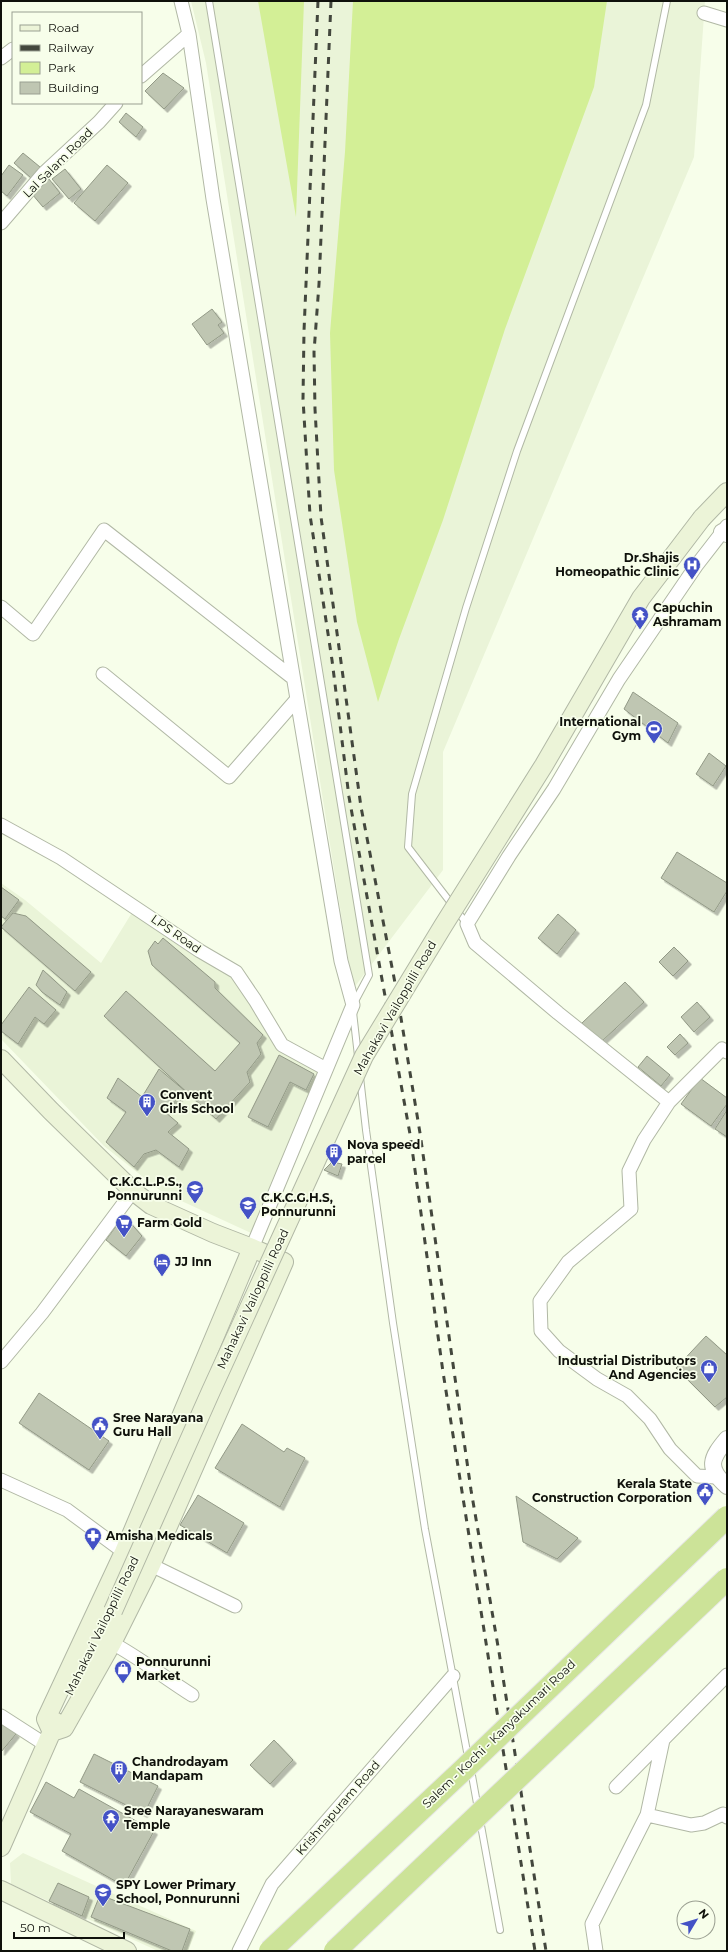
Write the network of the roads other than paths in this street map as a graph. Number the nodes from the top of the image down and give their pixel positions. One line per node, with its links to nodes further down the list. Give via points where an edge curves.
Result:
1 (181, 1): 6 (street)
2 (209, 1): 20 (lane, via 369,975)
3 (667, 1): 19 (lane, via 646,105 517,451 466,608 412,794 408,847)
4 (704, 13): 5 (street)
5 (727, 20)
6 (189, 34): 9 (street); 16 (street, via 213,199)
7 (12, 50): 8 (street)
8 (1, 58)
9 (142, 75)
10 (115, 104): 11 (street, Lal Salam Road, via 94,127 44,172)
11 (1, 223)
12 (727, 492): 41 (main road, Mahakavi Vailoppilli Road, bridge, via 702,518 641,598 544,764 364,1056 113,1611 68,1694)
13 (725, 531): 19 (street, via 696,566 619,679 554,789)
14 (1, 606): 16 (street, via 33,634 104,530)
15 (103, 674): 17 (street, via 229,777)
16 (293, 678): 17 (street)
17 (296, 699): 20 (street, via 341,960)
18 (1, 825): 23 (street, LPS Road, via 61,858 200,951 236,972 282,1045)
19 (467, 924): 24 (street, via 475,943)
20 (353, 1005): 23 (street); 38 (lane, via 366,1130 393,1323 425,1529)
21 (727, 1052): 24 (street, via 722,1049)
22 (1, 1058): 25 (main road)
23 (326, 1069): 26 (street)
24 (669, 1102): 30 (street, via 644,1140 629,1171 631,1209 568,1262 540,1301 541,1331 559,1351 597,1379 627,1396 650,1419 670,1449 697,1476)
25 (133, 1191): 26 (main road, via 151,1206); 27 (street, via 42,1313)
26 (252, 1248): 32 (main road); 33 (main road, via 284,1262)
27 (1, 1362)
28 (727, 1439): 30 (street, via 716,1452 713,1464)
29 (1, 1480): 32 (street, via 67,1510)
30 (722, 1481)
31 (727, 1517): 51 (highway, Salem - Kochi - Kanyakumari Road, bridge)
32 (124, 1552): 41 (main road, via 46,1719)
33 (151, 1565): 35 (street); 36 (main road)
34 (727, 1579): 52 (highway, bridge)
35 (235, 1606)
36 (112, 1643): 39 (street); 41 (main road, via 64,1728)
37 (727, 1675): 42 (street)
38 (453, 1676): 48 (lane); 50 (street, Krishnapuram Road, via 272,1884)
39 (192, 1696)
40 (1, 1716): 41 (street)
41 (49, 1739): 46 (main road, Mahakavi Vailoppilli Road)
42 (663, 1740): 43 (street); 44 (street)
43 (616, 1787)
44 (647, 1815): 45 (street, via 691,1826 723,1814); 53 (street, via 592,1924)
45 (727, 1817)
46 (1, 1847)
47 (1, 1890): 49 (main road)
48 (500, 1930)
49 (127, 1951)
50 (239, 1951)
51 (270, 1951)
52 (335, 1951)
53 (596, 1951)

